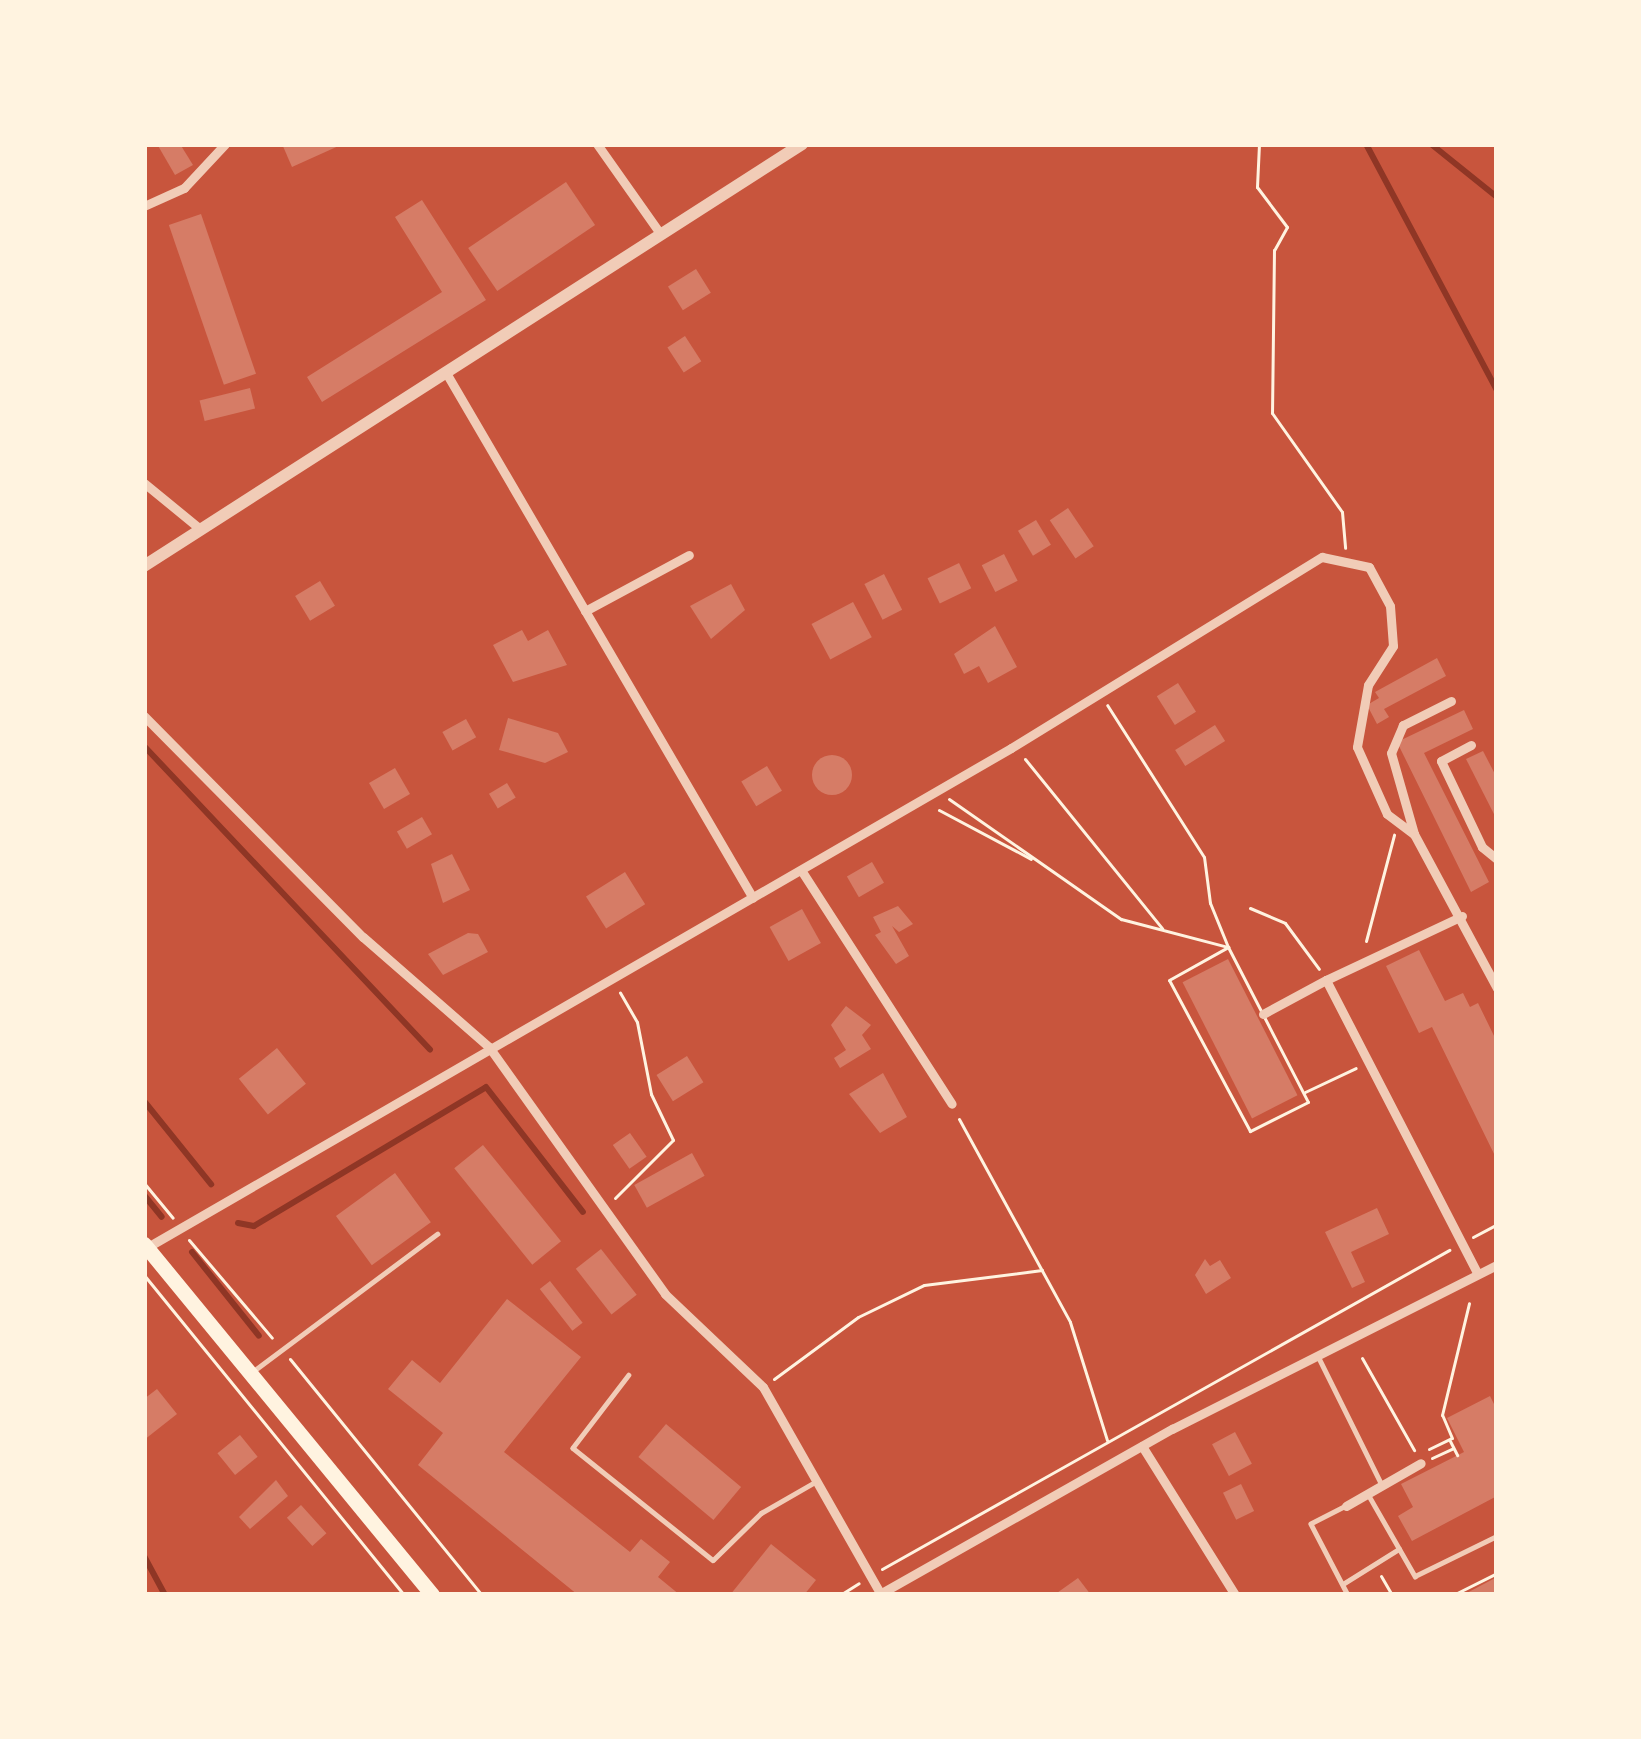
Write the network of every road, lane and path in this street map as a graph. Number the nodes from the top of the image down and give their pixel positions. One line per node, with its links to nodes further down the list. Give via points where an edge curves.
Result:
1 (225, 144): 5 (street, via 184,188)
2 (597, 144): 6 (street)
3 (802, 144): 6 (street)
4 (1259, 144): 11 (path, via 1257,188 1287,227 1274,250 1272,413 1342,512)
5 (144, 206)
6 (659, 232): 7 (street)
7 (445, 371): 9 (street); 13 (street)
8 (144, 483): 9 (street)
9 (199, 528): 12 (street)
10 (689, 555): 13 (street)
11 (1346, 557): 14 (street, via 1322,557); 21 (street, via 1369,567 1390,606 1393,646 1368,686 1357,747)
12 (144, 566)
13 (584, 611): 26 (street)
14 (1102, 691): 18 (street); 30 (path, via 1128,747 1204,857 1210,903)
15 (1451, 700): 22 (street, via 1403,725 1393,739)
16 (144, 716): 36 (street, via 363,937)
17 (1471, 745): 23 (street, via 1441,760 1482,847)
18 (1011, 748): 19 (street); 29 (path, via 1051,784 1132,898)
19 (938, 791): 20 (street); 24 (path)
20 (922, 800): 24 (path); 25 (street)
21 (1396, 821): 22 (street); 31 (path)
22 (1414, 834): 28 (street)
23 (1497, 859)
24 (1036, 861): 29 (path, via 1121,919)
25 (801, 870): 26 (street); 39 (street)
26 (753, 898): 32 (street)
27 (1250, 908): 33 (path, via 1285,922)
28 (1462, 916): 31 (street); 34 (street)
29 (1164, 929): 30 (path)
30 (1228, 947): 35 (path); 38 (path, via 1169,980 1250,1131 1308,1102)
31 (1362, 961): 33 (street)
32 (613, 980): 36 (street); 42 (path, via 638,1022 651,1094 674,1140)
33 (1326, 980): 35 (street); 37 (street)
34 (1497, 988)
35 (1262, 1013): 38 (path)
36 (488, 1046): 42 (street); 47 (street)
37 (1369, 1062): 38 (path); 51 (street)
38 (1304, 1093)
39 (952, 1104): 50 (path)
40 (144, 1183): 41 (path)
41 (170, 1215)
42 (602, 1215): 60 (street, via 665,1294)
43 (1497, 1224): 45 (path)
44 (437, 1234): 58 (lane)
45 (1478, 1234)
46 (188, 1238): 54 (path)
47 (145, 1247): 58 (main road)
48 (1453, 1248): 62 (path)
49 (1497, 1265): 51 (street)
50 (1042, 1270): 60 (path, via 924,1285 858,1317); 62 (path, via 1070,1322)
51 (1476, 1271): 55 (street)
52 (144, 1274): 78 (path)
53 (1469, 1303): 61 (path, via 1442,1415)
54 (273, 1340)
55 (1317, 1354): 63 (street); 68 (lane)
56 (289, 1358): 80 (path)
57 (1362, 1358): 66 (path)
58 (251, 1372): 79 (main road)
59 (629, 1375): 67 (lane, via 573,1448 713,1560 761,1513)
60 (763, 1388): 67 (street)
61 (1449, 1439): 64 (path); 66 (path)
62 (1108, 1442): 74 (path)
63 (1142, 1446): 77 (street); 81 (street)
64 (1454, 1448): 65 (path); 66 (path)
65 (1457, 1455)
66 (1419, 1460): 68 (street)
67 (814, 1482): 77 (street)
68 (1382, 1485): 69 (street)
69 (1368, 1494): 70 (street); 72 (lane)
70 (1346, 1506): 76 (lane, via 1311,1524)
71 (1497, 1536): 72 (lane, via 1415,1576)
72 (1400, 1549): 73 (lane)
73 (1374, 1564): 76 (lane); 83 (path)
74 (878, 1571)
75 (1497, 1573): 84 (path)
76 (1343, 1584): 82 (lane)
77 (879, 1594)
78 (404, 1595)
79 (432, 1595)
80 (482, 1595)
81 (1235, 1595)
82 (1348, 1595)
83 (1392, 1595)
84 (1453, 1595)

